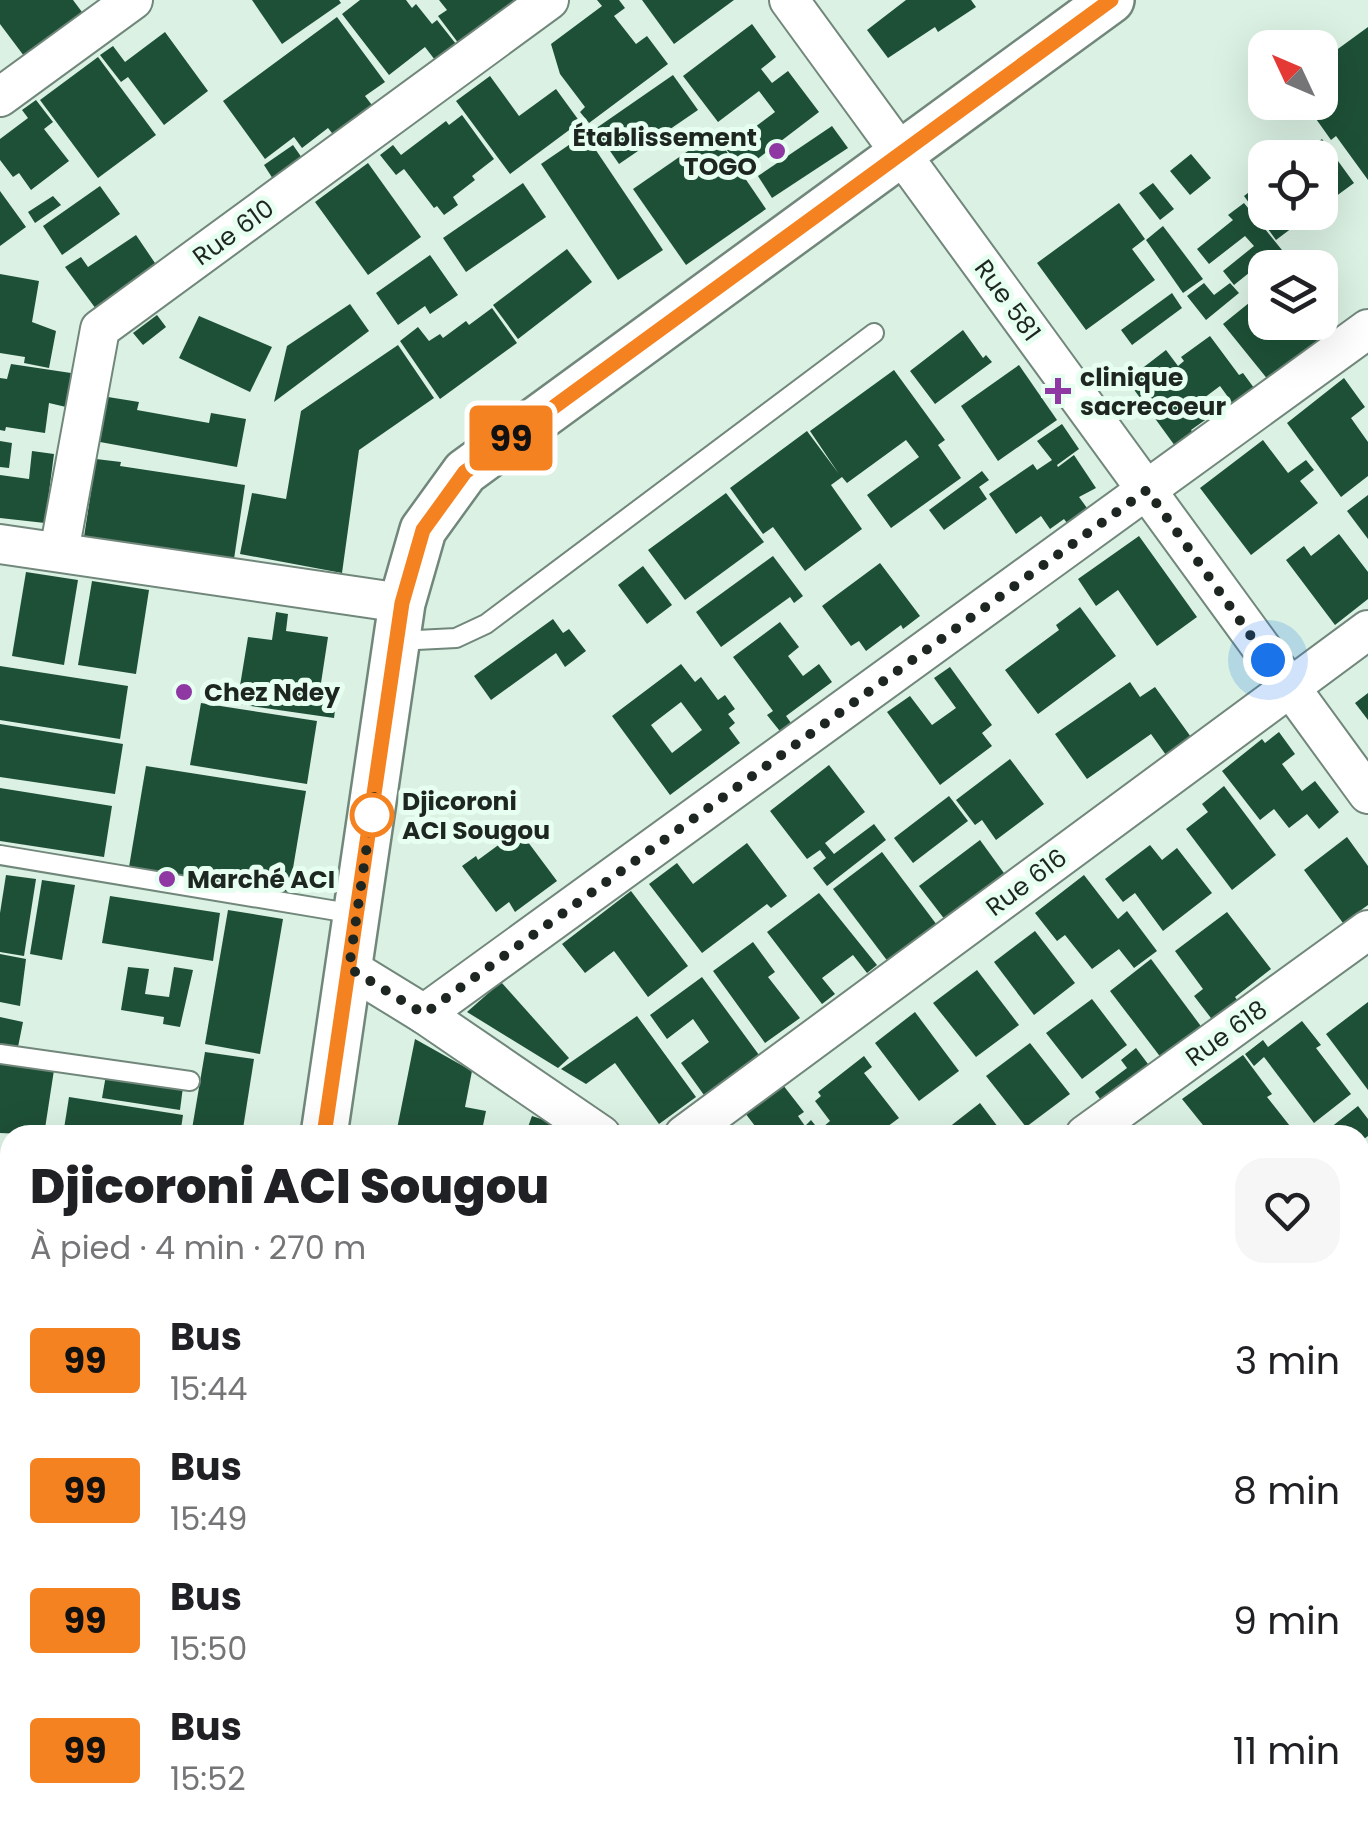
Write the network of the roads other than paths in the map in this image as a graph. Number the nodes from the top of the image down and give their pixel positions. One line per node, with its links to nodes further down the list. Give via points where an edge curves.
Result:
1 (133, 0): 5 (street)
2 (548, 0): 11 (street, Rue 610, via 100,329)
3 (789, 0): 6 (street, Rue 581)
4 (1111, 0): 6 (street)
5 (0, 97)
6 (901, 152): 9 (street, Rue 581); 12 (street, via 465,472 423,530)
7 (1368, 329): 9 (street)
8 (874, 333): 12 (lane, via 486,624 456,638)
9 (1147, 490): 14 (street, Rue 581); 20 (street)
10 (0, 544): 11 (street)
11 (59, 552): 12 (street)
12 (399, 622): 17 (street)
13 (1368, 630): 14 (street, Rue 616)
14 (1288, 688): 15 (street, Rue 581); 25 (street, Rue 616)
15 (1368, 794)
16 (0, 855): 17 (lane)
17 (358, 914): 19 (street)
18 (1368, 930): 26 (street, Rue 618)
19 (349, 968): 20 (street); 23 (street)
20 (424, 1014): 24 (street)
21 (0, 1054): 22 (lane)
22 (190, 1081)
23 (325, 1125)
24 (586, 1125)
25 (698, 1125)
26 (1099, 1125)

